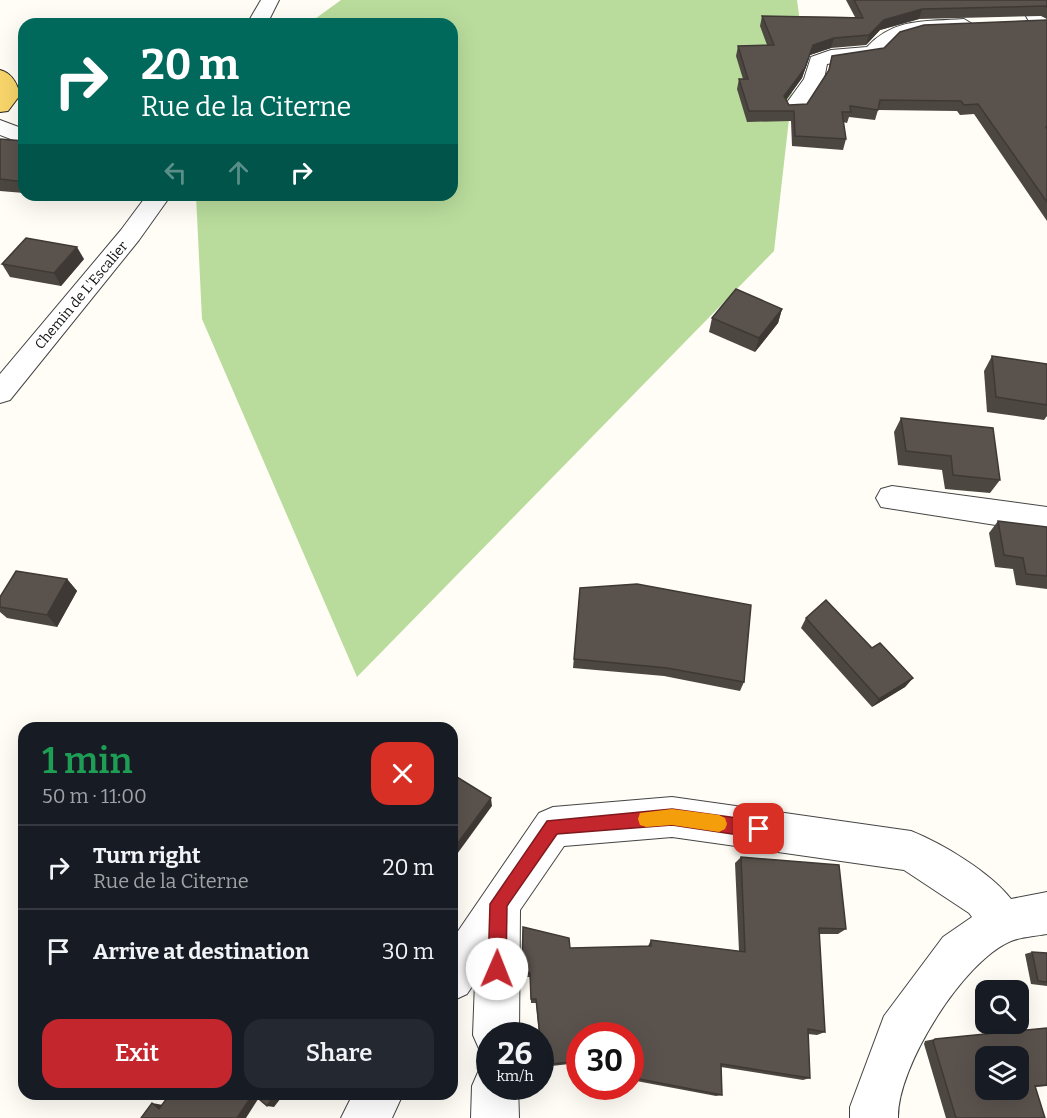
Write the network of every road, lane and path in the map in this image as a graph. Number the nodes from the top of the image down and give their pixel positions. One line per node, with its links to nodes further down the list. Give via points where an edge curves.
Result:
1 (270, 0): 3 (street)
2 (1026, 0): 6 (street)
3 (260, 18)
4 (988, 24): 9 (street, via 902,30 888,36 873,52 818,61 814,79)
5 (1011, 24): 6 (street)
6 (1043, 25)
7 (0, 76): 8 (main road, via 9,95)
8 (0, 106)
9 (794, 108)
10 (0, 126): 11 (street)
11 (18, 134)
12 (155, 201): 13 (street, Chemin de L'Escalier)
13 (0, 393)
14 (891, 498): 15 (street)
15 (1047, 520)
16 (499, 904): 18 (street, via 553,826 672,817 911,851 984,898); 19 (street); 20 (street)
17 (1047, 913): 18 (street)
18 (1002, 922): 25 (street, via 958,952 900,1032 874,1107)
19 (458, 969)
20 (496, 1022)
21 (376, 1100): 23 (street)
22 (495, 1100): 24 (street)
23 (365, 1118)
24 (495, 1118)
25 (874, 1118)

